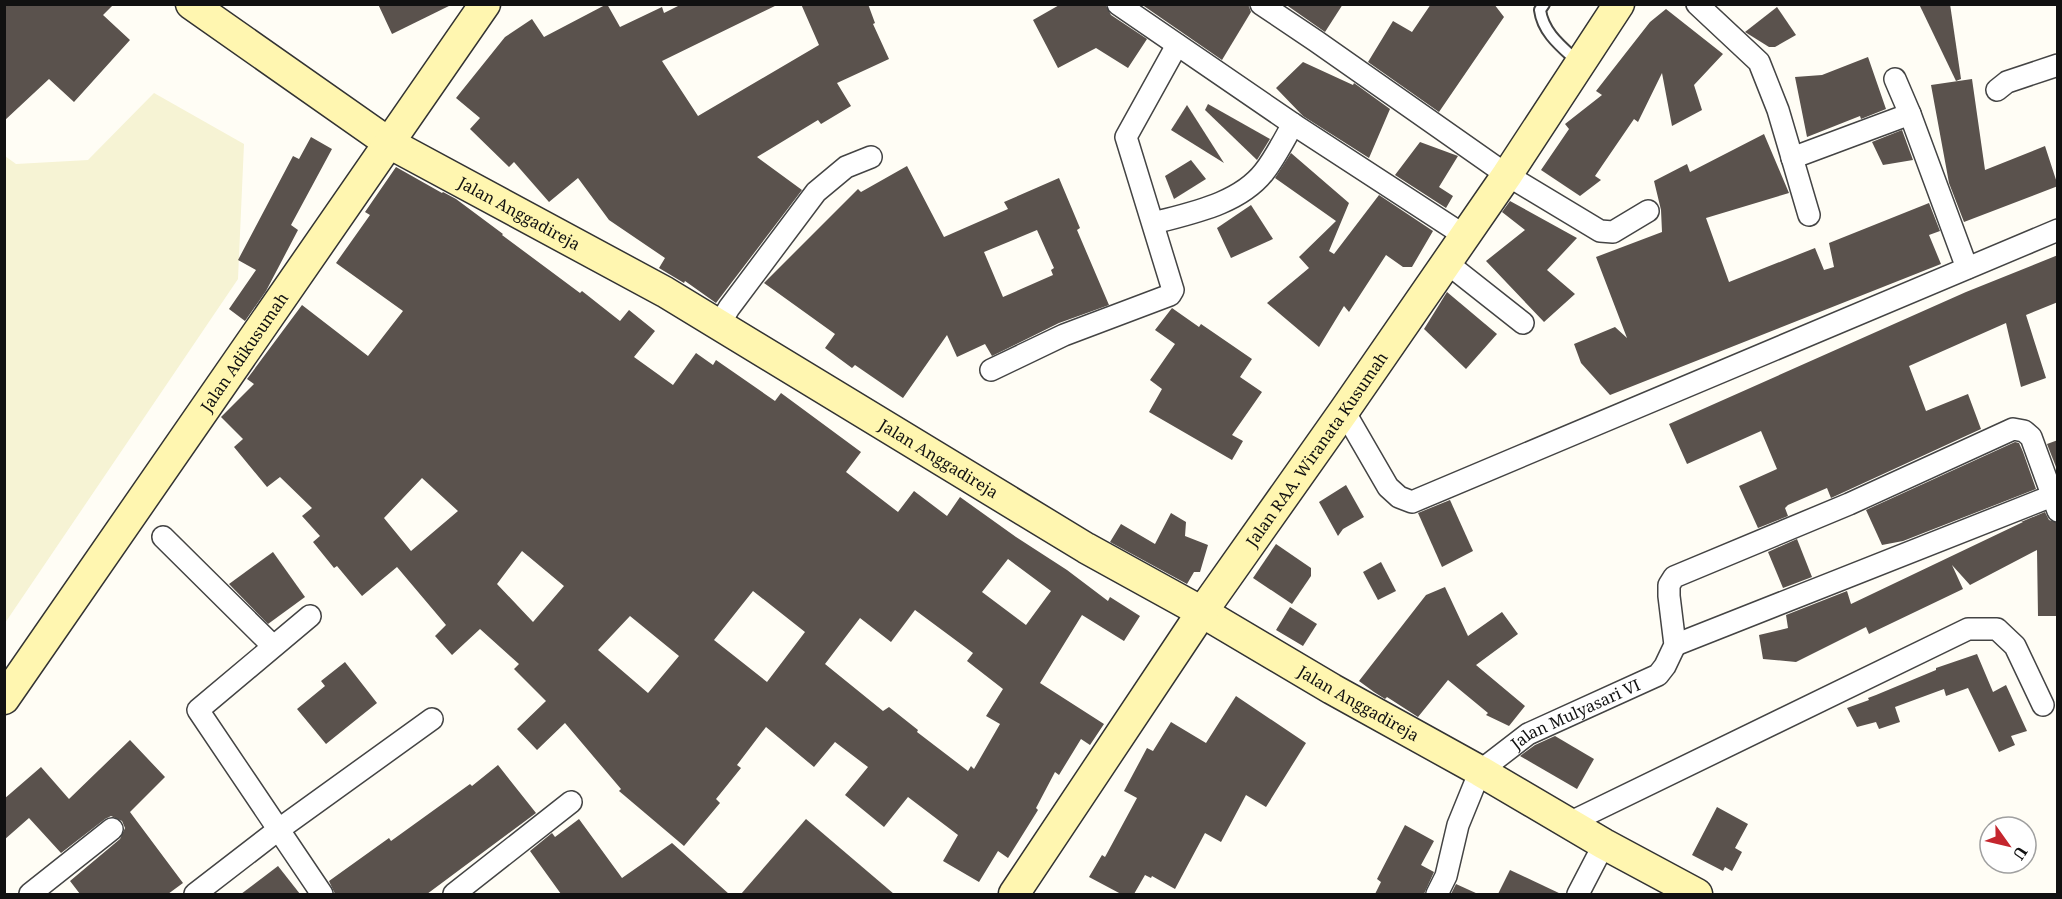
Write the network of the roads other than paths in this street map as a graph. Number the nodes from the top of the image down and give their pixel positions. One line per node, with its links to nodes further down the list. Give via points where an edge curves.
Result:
1 (191, 4): 15 (main road, Jalan Anggadireja)
2 (484, 4): 15 (main road, Jalan Adikusumah)
3 (1118, 4): 8 (street)
4 (1261, 4): 18 (street)
5 (1544, 4): 9 (lane, via 1541,21)
6 (1619, 4): 9 (main road, Jalan RAA. Wiranata Kusumah)
7 (1697, 4): 17 (street, via 1759,62)
8 (1177, 45): 14 (street); 21 (street, via 1126,137)
9 (1581, 64): 18 (main road, Jalan RAA. Wiranata Kusumah)
10 (2058, 65): 12 (street, via 2007,82)
11 (1895, 79): 13 (street)
12 (1997, 90)
13 (1910, 114): 17 (street); 25 (street)
14 (1293, 124): 21 (street, via 1264,172 1241,193); 23 (street)
15 (389, 143): 27 (main road, Jalan Anggadireja); 36 (main road, Jalan Adikusumah)
16 (871, 157): 27 (street, via 846,167 816,192)
17 (1792, 158): 20 (street)
18 (1507, 176): 19 (street, via 1606,232 1613,232); 23 (main road, Jalan RAA. Wiranata Kusumah)
19 (1648, 211)
20 (1809, 216)
21 (1154, 223): 28 (street, via 1173,290 1170,295 1064,335)
22 (2058, 230): 25 (street)
23 (1465, 236): 24 (main road, Jalan RAA. Wiranata Kusumah)
24 (1447, 263): 26 (street); 29 (main road, Jalan RAA. Wiranata Kusumah)
25 (1967, 268): 29 (street, via 1412,502 1388,487)
26 (1523, 323)
27 (719, 325): 32 (main road, Jalan Anggadireja, via 1086,548)
28 (991, 370)
29 (1344, 411): 32 (main road, Jalan RAA. Wiranata Kusumah)
30 (2055, 503): 35 (street); 35 (street, via 2031,437 2013,429 1849,504 1674,577 1669,585)
31 (163, 537): 34 (street)
32 (1202, 612): 39 (main road, Jalan Anggadireja); 49 (main road, Jalan RAA. Wiranata Kusumah)
33 (310, 616): 34 (street)
34 (273, 646): 43 (street, via 198,710)
35 (1671, 652): 39 (street, Jalan Mulyasari VI, via 1658,675 1528,734)
36 (4, 699)
37 (2043, 705): 41 (street, via 2015,646 1997,629 1968,629)
38 (432, 719): 43 (street)
39 (1480, 771): 41 (main road, Jalan Anggadireja); 50 (street)
40 (572, 802): 48 (street)
41 (1569, 823): 44 (main road, Jalan Anggadireja)
42 (112, 829): 45 (street)
43 (278, 830): 46 (street); 47 (street)
44 (1604, 844): 51 (street); 52 (main road, Jalan Anggadireja)
45 (30, 894)
46 (195, 894)
47 (322, 894)
48 (454, 894)
49 (1014, 894)
50 (1437, 894)
51 (1578, 894)
52 (1697, 894)

